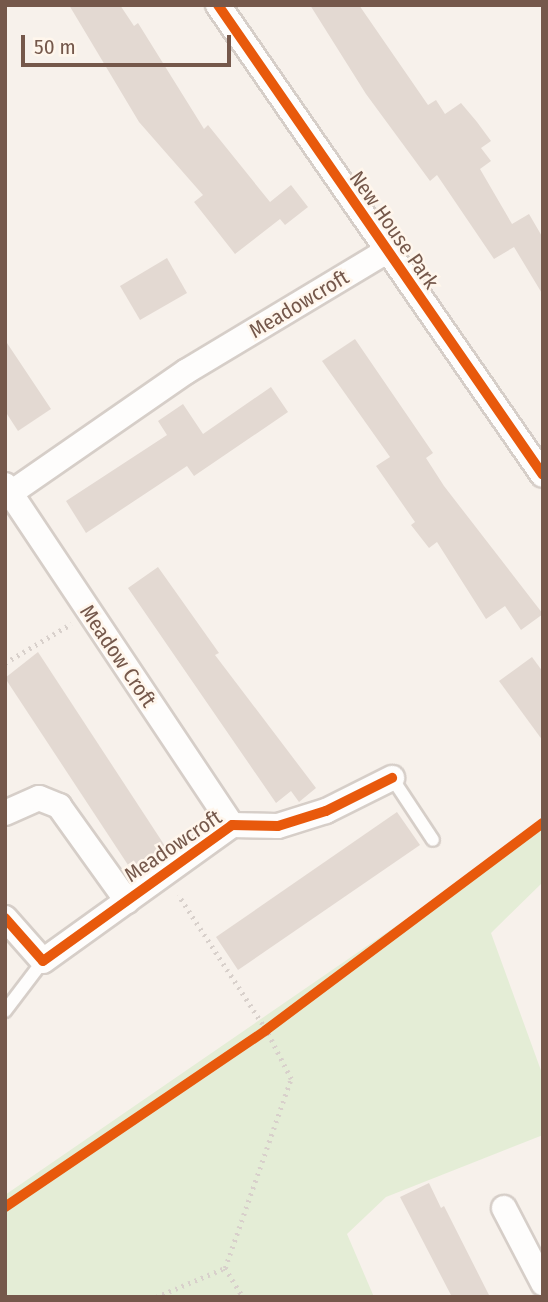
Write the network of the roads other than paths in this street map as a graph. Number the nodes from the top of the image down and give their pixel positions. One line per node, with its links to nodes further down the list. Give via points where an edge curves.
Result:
1 (218, 5): 2 (street, New House Park)
2 (385, 252): 3 (street, New House Park); 4 (street, Meadowcroft, via 187,372)
3 (543, 475)
4 (7, 492): 7 (street, Meadow Croft)
5 (392, 778): 7 (street, Meadowcroft, via 326,811 278,826); 8 (lane)
6 (5, 813): 9 (street, Meadowcroft, via 39,798 59,806)
7 (232, 825): 9 (street, Meadowcroft)
8 (433, 840)
9 (127, 901): 11 (street, Meadowcroft)
10 (5, 918): 11 (street)
11 (43, 961): 12 (lane)
12 (5, 1011)
13 (504, 1208): 14 (street)
14 (543, 1283)

